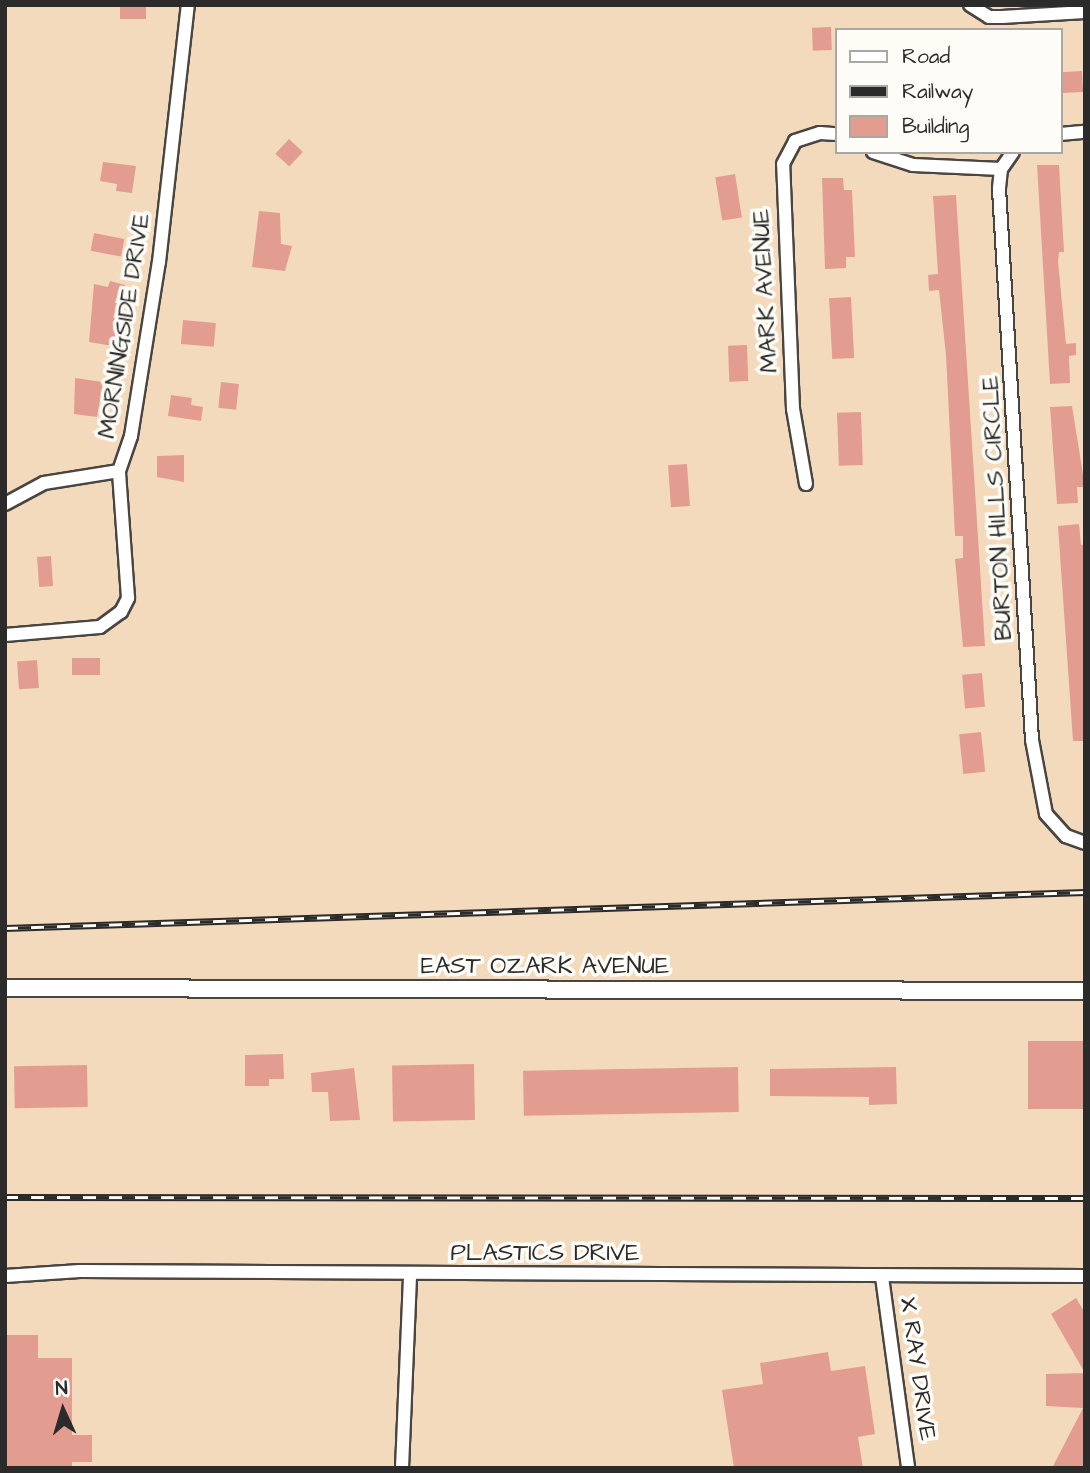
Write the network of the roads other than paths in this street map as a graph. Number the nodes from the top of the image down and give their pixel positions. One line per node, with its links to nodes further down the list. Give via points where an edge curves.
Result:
1 (188, 5): 10 (street, MORNINGSIDE DRIVE, via 159,262 131,436)
2 (970, 5): 3 (street, via 989,17)
3 (1078, 10)
4 (1085, 132): 6 (street)
5 (834, 134): 11 (street, MARK AVENUE, via 795,141 783,164 793,409)
6 (1062, 134)
7 (879, 154): 9 (street, via 913,165)
8 (1012, 154): 9 (street)
9 (1001, 169): 14 (street, BURTON HILLS CIRCLE, via 1037,777 1044,810 1054,825)
10 (119, 471): 12 (street, via 44,483); 13 (street, MORNINGSIDE DRIVE, via 131,589 121,612 112,621 87,630)
11 (806, 484)
12 (5, 504)
13 (5, 635)
14 (1085, 843)
15 (5, 988): 16 (main road, EAST OZARK AVENUE)
16 (1085, 991)
17 (410, 1275): 18 (street, PLASTICS DRIVE, via 80,1271); 19 (street, PLASTICS DRIVE); 21 (street)
18 (5, 1276)
19 (882, 1276): 20 (street, PLASTICS DRIVE); 22 (street, X RAY DRIVE)
20 (1085, 1276)
21 (402, 1468)
22 (908, 1468)

